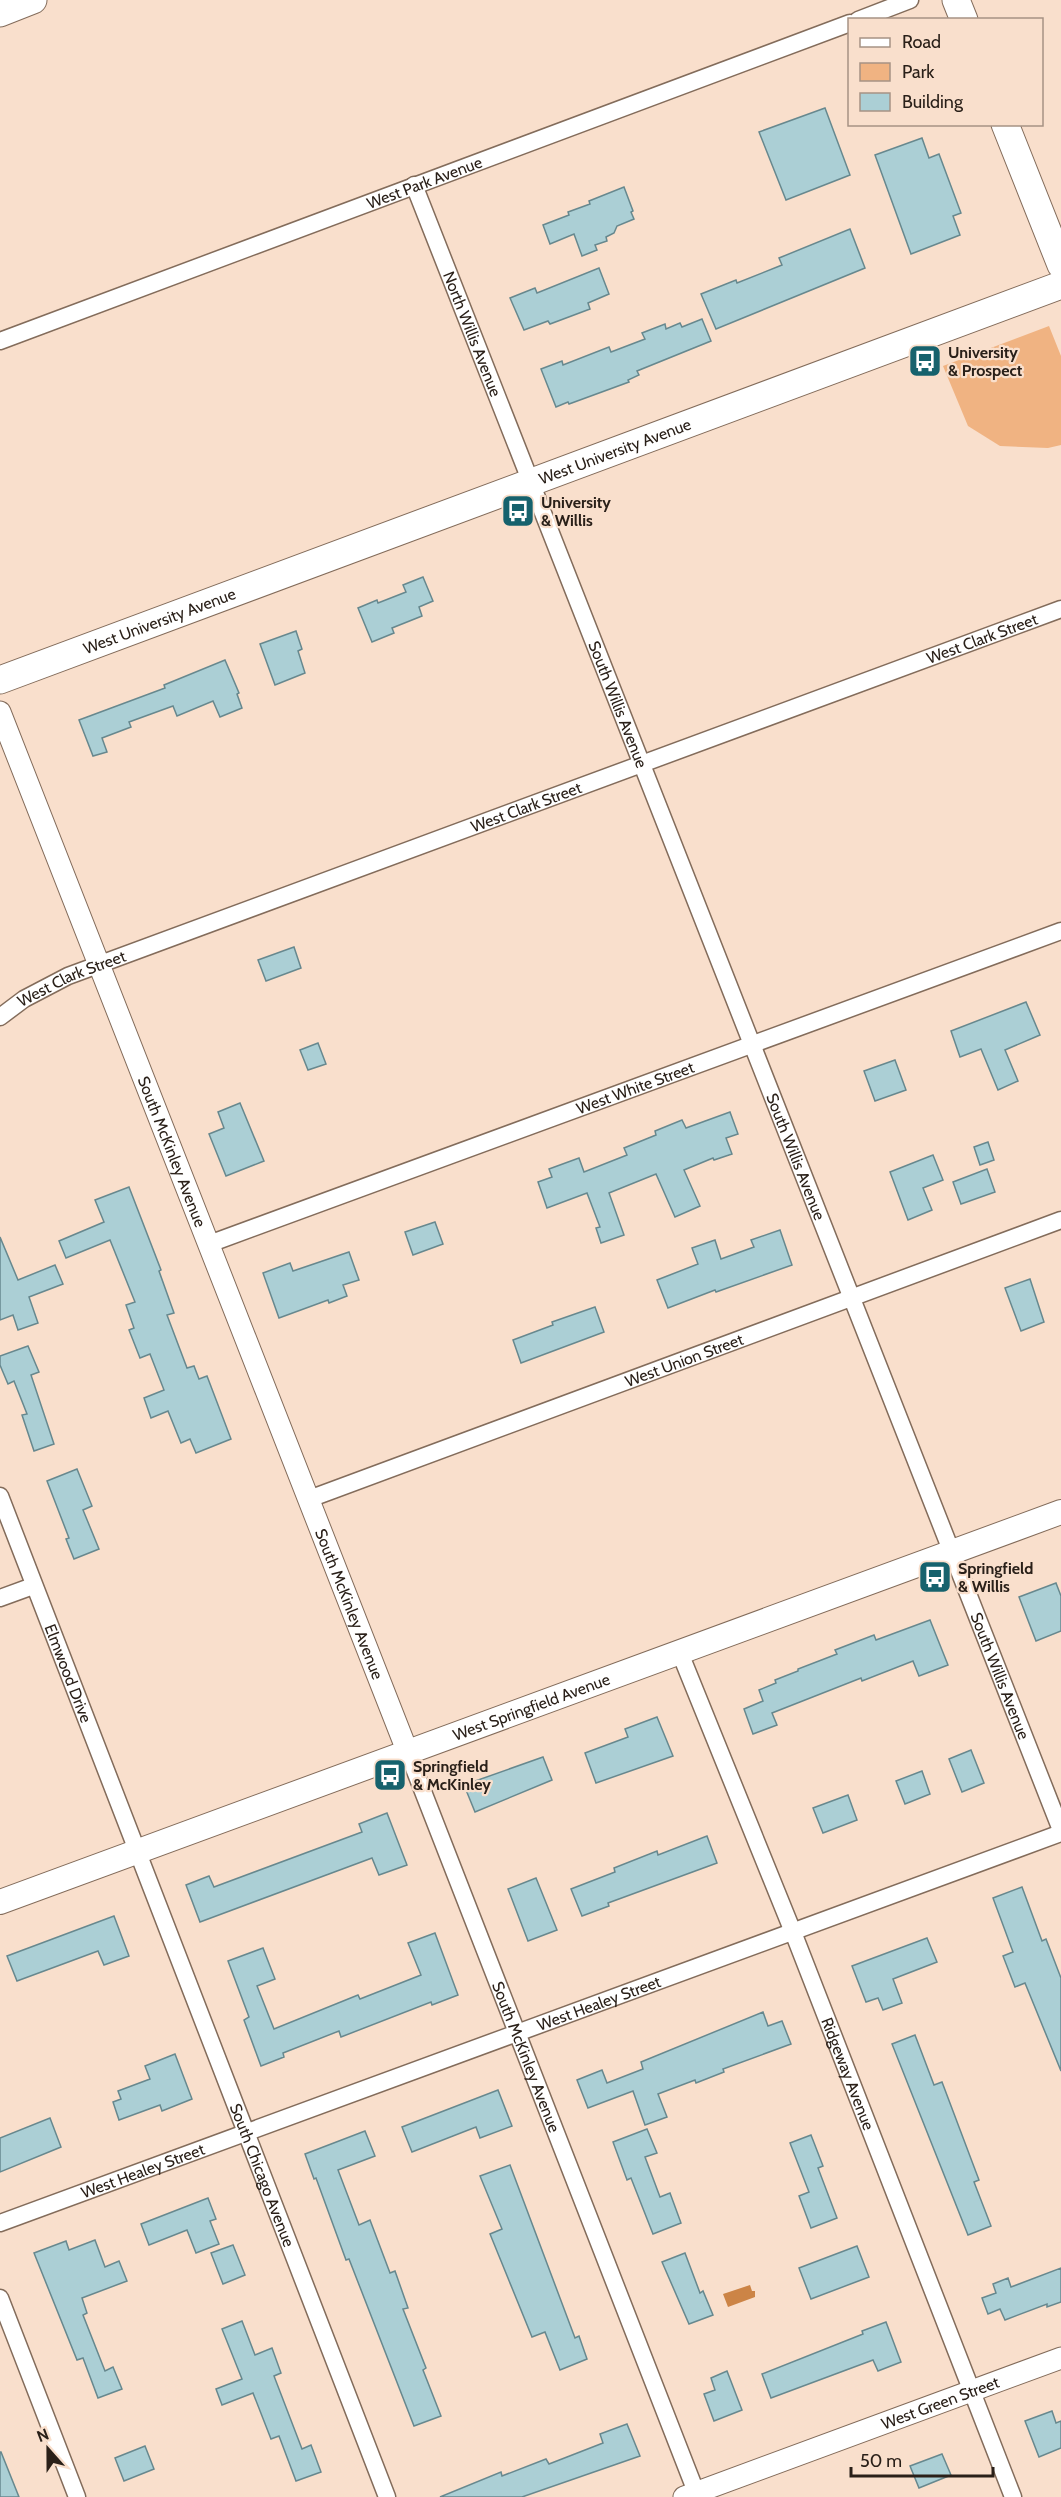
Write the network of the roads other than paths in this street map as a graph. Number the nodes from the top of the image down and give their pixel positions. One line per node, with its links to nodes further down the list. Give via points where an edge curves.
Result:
1 (33, 0): 4 (main road)
2 (910, 0): 5 (street)
3 (956, 0): 6 (main road)
4 (0, 12)
5 (863, 18)
6 (963, 18)
7 (848, 23): 9 (street, West Park Avenue)
8 (1006, 126): 10 (main road)
9 (414, 185): 12 (street, West Park Avenue); 13 (street, North Willis Avenue)
10 (1061, 265)
11 (1061, 285): 13 (main road, West University Avenue)
12 (0, 340)
13 (531, 483): 15 (main road, West University Avenue); 17 (street, South Willis Avenue)
14 (1061, 609): 17 (street, West Clark Street)
15 (0, 680)
16 (0, 712): 19 (street, South McKinley Avenue)
17 (641, 764): 19 (street, West Clark Street); 21 (street, South Willis Avenue)
18 (1061, 931): 21 (street, West White Street)
19 (99, 965): 20 (street, West Clark Street, via 56,982); 23 (street, South McKinley Avenue)
20 (0, 1017)
21 (751, 1045): 23 (street, West White Street); 24 (street, South Willis Avenue)
22 (1061, 1220): 24 (street, West Union Street)
23 (209, 1244): 26 (street, South McKinley Avenue)
24 (851, 1298): 26 (street, West Union Street); 28 (street, South Willis Avenue)
25 (0, 1496): 29 (street, Elmwood Drive)
26 (309, 1499): 32 (street, South McKinley Avenue)
27 (1061, 1512): 28 (main road, West Springfield Avenue)
28 (951, 1552): 31 (main road, West Springfield Avenue); 33 (street, South Willis Avenue)
29 (33, 1586): 30 (street); 34 (street, Elmwood Drive)
30 (0, 1598)
31 (680, 1653): 32 (main road, West Springfield Avenue); 36 (street, Ridgeway Avenue)
32 (408, 1753): 34 (main road, West Springfield Avenue); 37 (street, South McKinley Avenue)
33 (1061, 1832): 36 (street, West Healey Street)
34 (139, 1851): 35 (main road, West Springfield Avenue); 38 (street, South Chicago Avenue)
35 (0, 1902)
36 (793, 1932): 37 (street, West Healey Street); 42 (street, Ridgeway Avenue)
37 (518, 2033): 38 (street, West Healey Street); 43 (street, South McKinley Avenue)
38 (246, 2133): 39 (street, West Healey Street); 45 (street, South Chicago Avenue)
39 (0, 2223)
40 (0, 2298): 44 (street)
41 (1061, 2358): 42 (street, West Green Street)
42 (971, 2391): 43 (street, West Green Street); 46 (street, Ridgeway Avenue)
43 (693, 2495)
44 (77, 2497)
45 (387, 2497)
46 (1013, 2497)

